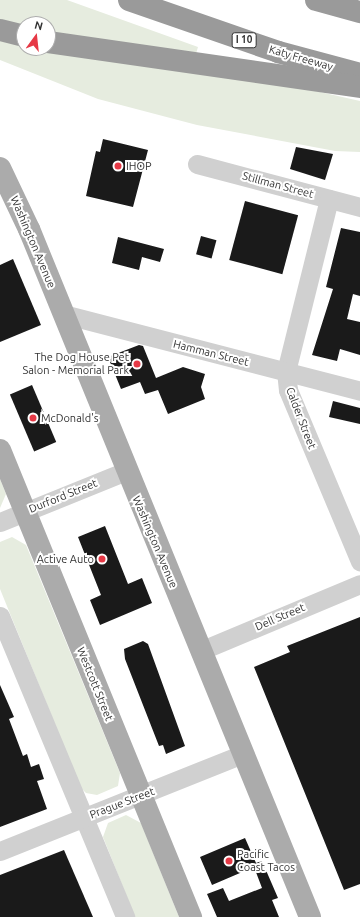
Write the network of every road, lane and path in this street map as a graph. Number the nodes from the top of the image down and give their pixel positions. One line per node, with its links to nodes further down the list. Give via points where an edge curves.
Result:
1 (129, 0): 7 (highway, Katy Freeway / I 10, via 278,52)
2 (316, 0): 3 (highway)
3 (360, 12)
4 (0, 30): 5 (highway)
5 (16, 34)
6 (56, 43): 8 (highway)
7 (360, 74)
8 (360, 87)
9 (197, 164): 11 (street, Stillman Street)
10 (0, 168): 13 (main road, Washington Avenue)
11 (330, 199): 12 (street, Stillman Street); 14 (street, Calder Street)
12 (360, 207)
13 (63, 314): 14 (street, Hamman Street); 17 (main road, Washington Avenue)
14 (286, 371): 15 (street, Hamman Street); 20 (street, Calder Street, via 288,390)
15 (360, 391)
16 (0, 450): 18 (main road, Westcott Street)
17 (126, 471): 18 (street, Durford Street); 23 (main road, Washington Avenue)
18 (25, 511): 19 (street, Durford Street); 25 (main road, Westcott Street)
19 (0, 522)
20 (360, 561)
21 (360, 584): 23 (street, Dell Street)
22 (0, 616): 26 (street)
23 (200, 651): 24 (main road, Washington Avenue)
24 (243, 754): 25 (street, Prague Street); 30 (main road, Washington Avenue)
25 (141, 796): 26 (street, Prague Street); 29 (main road, Westcott Street)
26 (85, 817): 27 (street, Prague Street); 28 (street)
27 (0, 850)
28 (125, 917)
29 (191, 917)
30 (310, 917)

